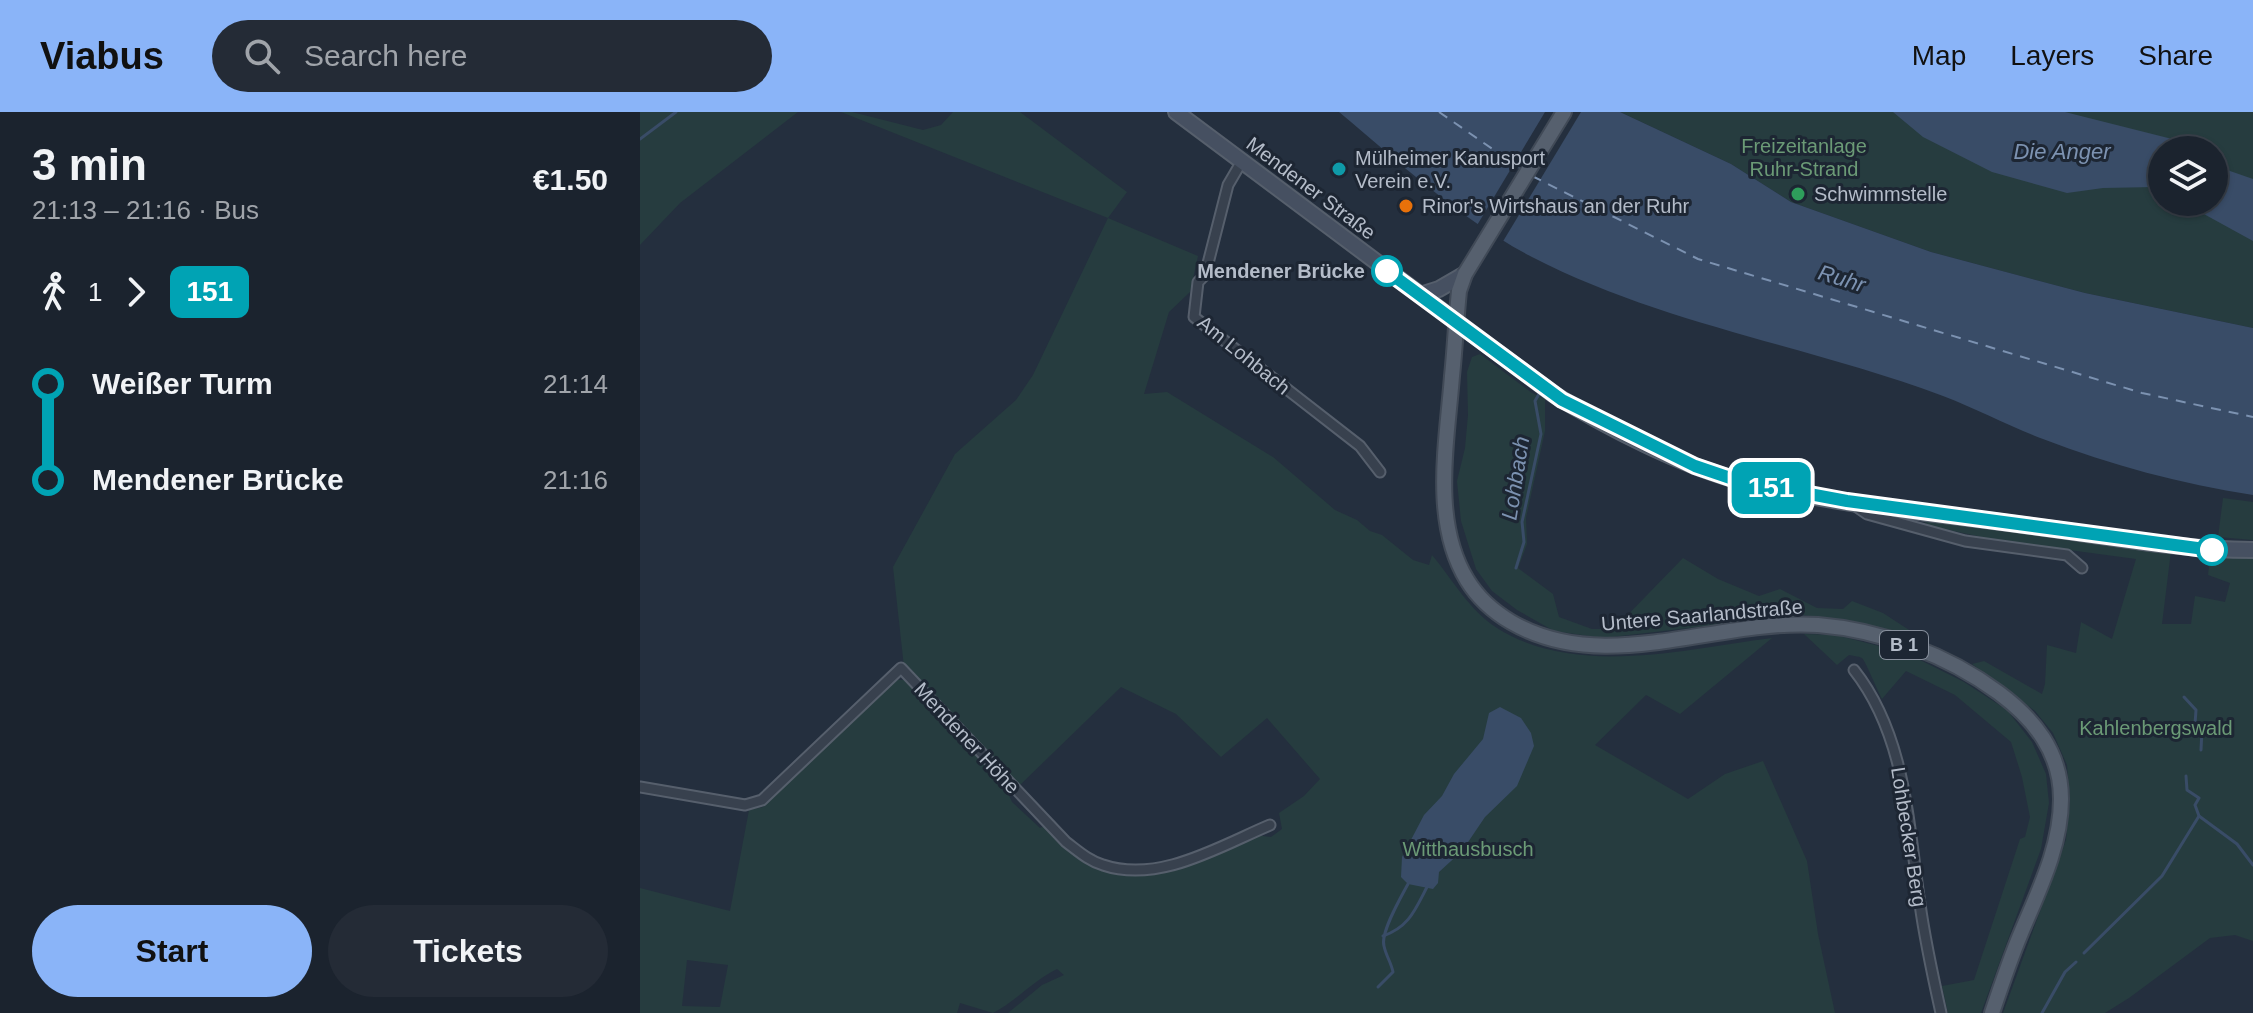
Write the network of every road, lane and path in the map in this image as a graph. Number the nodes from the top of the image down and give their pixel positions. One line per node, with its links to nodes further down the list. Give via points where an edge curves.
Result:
1 (1176, 112): 3 (street, Mendener Straße)
2 (1564, 112): 4 (main road, B 1)
3 (1242, 161): 5 (street, Mendener Straße); 7 (street, Am Lohbach, via 1228,185 1205,275 1198,282 1194,317 1360,446)
4 (1467, 271): 5 (street); 6 (main road, B 1)
5 (1420, 295): 6 (street, Mendener Straße)
6 (1455, 322): 8 (street, Mendener Straße, via 1562,400 1695,466 1739,481); 15 (main road, Untere Saarlandstraße / B 1, via 1445,482 1448,523 1467,581 1499,615 1550,639 1604,646 1770,627 1816,625 1861,632 1961,668 2030,718 2057,767 2058,831)
7 (1380, 472)
8 (1847, 501): 9 (street, Mendener Straße, via 2178,548); 10 (street, Mendener Straße, via 1867,514 1965,541 2067,555)
9 (2253, 550)
10 (2082, 568)
11 (1854, 670): 14 (street, Lohbecker Berg, via 1871,692 1892,744)
12 (640, 787): 13 (street, Mendener Höhe, via 745,805 762,800 901,668 1066,842 1105,866 1156,869)
13 (1270, 825)
14 (1941, 1013)
15 (1992, 1013)

